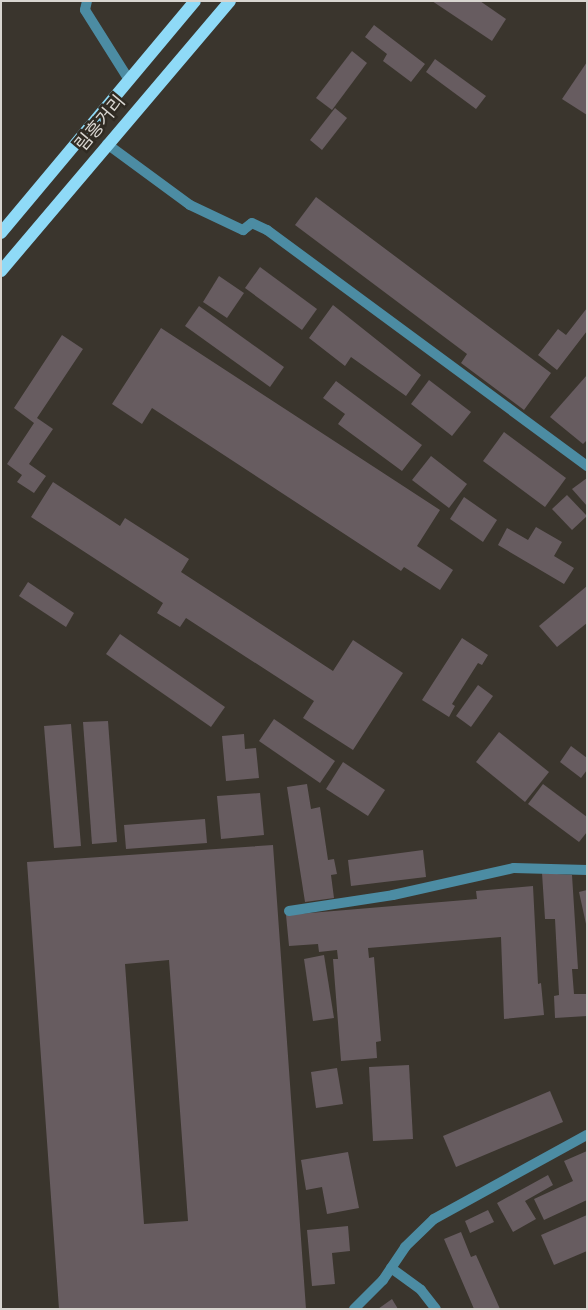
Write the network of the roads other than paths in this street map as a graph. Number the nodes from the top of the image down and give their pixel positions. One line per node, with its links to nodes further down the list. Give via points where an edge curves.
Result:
1 (87, 1): 4 (street, via 85,10)
2 (194, 1): 4 (main road, 림흥거리)
3 (230, 1): 5 (main road, 림흥거리)
4 (129, 80): 6 (main road, 림흥거리)
5 (107, 144): 7 (main road, 림흥거리); 8 (street, via 190,205 243,230 252,223 267,230 386,314)
6 (1, 233)
7 (1, 271)
8 (587, 466)
9 (587, 870): 10 (street, via 514,868 393,895)
10 (289, 911)
11 (587, 1135): 12 (street, via 434,1219 405,1247)
12 (391, 1268): 13 (street); 14 (street, via 422,1290)
13 (354, 1309)
14 (436, 1309)

